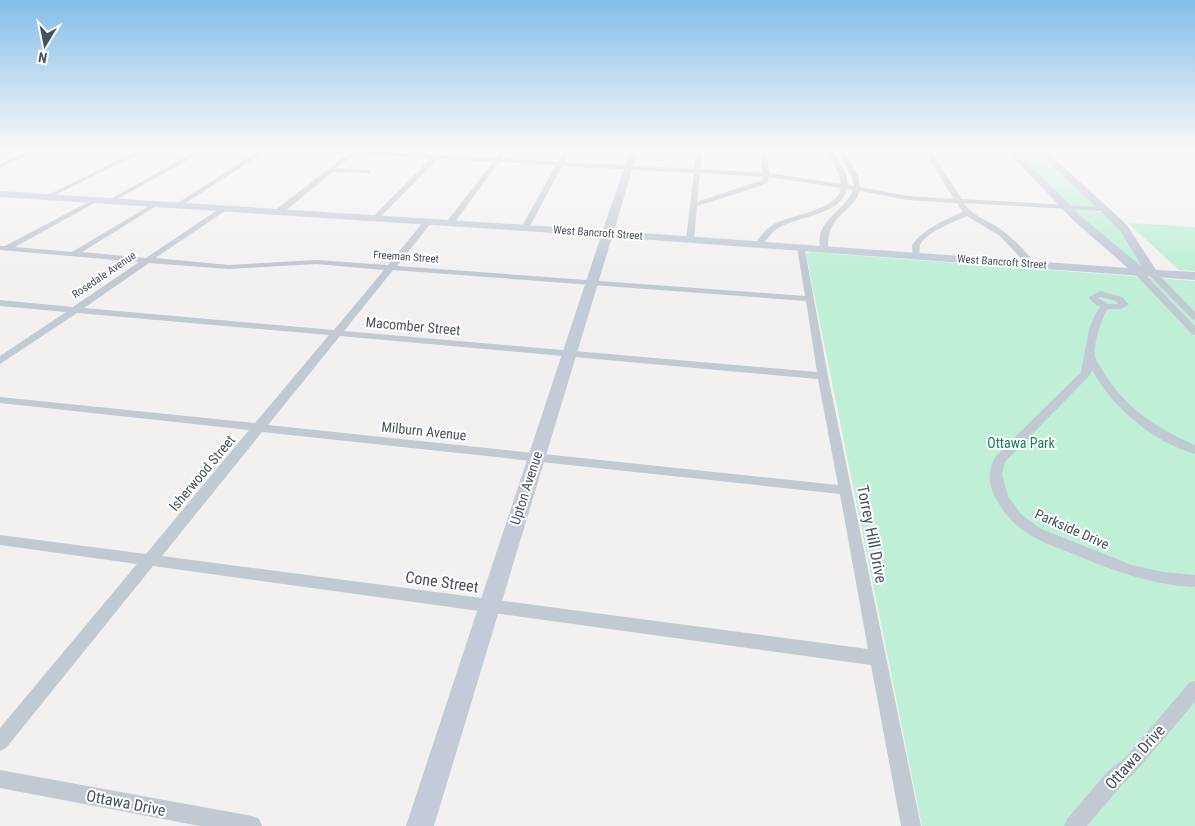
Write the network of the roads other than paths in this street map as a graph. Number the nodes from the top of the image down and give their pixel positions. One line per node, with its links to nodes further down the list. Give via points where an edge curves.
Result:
1 (64, 189): 18 (street)
2 (133, 189): 20 (street)
3 (204, 189): 24 (street)
4 (307, 189): 28 (street)
5 (405, 189): 30 (street)
6 (476, 189): 32 (street)
7 (547, 189): 33 (street)
8 (621, 189): 35 (street, Upton Avenue)
9 (695, 189): 23 (street)
10 (747, 189): 23 (street)
11 (844, 189): 39 (street, via 835,202 779,224)
12 (851, 189): 16 (street)
13 (952, 189): 21 (street)
14 (1048, 189): 25 (street)
15 (1081, 189): 27 (street)
16 (857, 190): 21 (street, via 908,198); 42 (street, via 851,201 831,220)
17 (0, 194): 18 (street, West Bancroft Street)
18 (47, 197): 19 (street, West Bancroft Street)
19 (96, 200): 20 (street, West Bancroft Street); 41 (street)
20 (110, 201): 22 (street, West Bancroft Street)
21 (960, 201): 25 (street); 29 (street)
22 (156, 204): 24 (street, West Bancroft Street); 43 (street)
23 (694, 205): 37 (street)
24 (176, 206): 26 (street, West Bancroft Street)
25 (1066, 207): 27 (street); 38 (street)
26 (222, 209): 28 (street, West Bancroft Street); 45 (street, Rosedale Avenue)
27 (1103, 209): 49 (street, via 1123,227)
28 (277, 212): 30 (street, West Bancroft Street)
29 (968, 213): 44 (street, via 922,237 916,245); 46 (street, via 1002,233)
30 (376, 219): 31 (street, West Bancroft Street)
31 (427, 223): 32 (street, West Bancroft Street); 47 (street, Isherwood Street)
32 (449, 224): 33 (street, West Bancroft Street)
33 (525, 228): 34 (street, West Bancroft Street)
34 (571, 231): 35 (street, West Bancroft Street); 35 (street, via 597,226)
35 (607, 234): 36 (street, West Bancroft Street); 36 (street, via 617,241); 51 (street, Upton Avenue)
36 (645, 236): 37 (street, West Bancroft Street)
37 (690, 239): 39 (street, West Bancroft Street)
38 (1099, 239): 48 (main road, via 1119,264); 49 (street)
39 (759, 244): 40 (street, West Bancroft Street)
40 (801, 247): 42 (street, West Bancroft Street); 52 (street, Torrey Hill Drive)
41 (3, 248): 43 (street, Freeman Street)
42 (824, 249): 44 (street, West Bancroft Street)
43 (74, 254): 45 (street, Freeman Street)
44 (916, 255): 46 (street, West Bancroft Street)
45 (146, 260): 47 (street, Freeman Street, via 229,267 316,262); 55 (street, Rosedale Avenue)
46 (1031, 264): 48 (street, West Bancroft Street)
47 (390, 268): 51 (street, Freeman Street); 58 (street, Isherwood Street)
48 (1112, 270): 49 (street, West Bancroft Street)
49 (1143, 272): 50 (street, West Bancroft Street); 56 (street); 57 (street)
50 (1195, 276)
51 (591, 283): 52 (street, Freeman Street); 59 (street, Upton Avenue)
52 (810, 299): 62 (street, Torrey Hill Drive)
53 (0, 303): 55 (street, Macomber Street)
54 (1106, 306): 60 (street, Parkside Drive, via 1094,324)
55 (73, 310): 58 (street, Macomber Street); 61 (street, Rosedale Avenue)
56 (1195, 317)
57 (1195, 332)
58 (336, 333): 59 (street, Macomber Street); 64 (street, Isherwood Street)
59 (570, 354): 62 (street, Macomber Street); 66 (street, Upton Avenue)
60 (1091, 359): 65 (street, via 1106,384 1133,414 1157,432); 70 (street, Parkside Drive, via 1078,383 996,464 996,480 1005,504 1037,533 1085,553 1148,575)
61 (0, 361)
62 (823, 376): 67 (street, Torrey Hill Drive)
63 (0, 400): 64 (street, Milburn Avenue)
64 (258, 428): 66 (street, Milburn Avenue); 69 (street, Isherwood Street)
65 (1195, 450)
66 (536, 458): 67 (street, Milburn Avenue); 71 (street, Upton Avenue)
67 (845, 490): 72 (street, Torrey Hill Drive)
68 (0, 540): 69 (street, Cone Street)
69 (149, 560): 71 (street, Cone Street); 74 (street, Isherwood Street)
70 (1195, 581)
71 (489, 606): 72 (street, Cone Street); 77 (street, Upton Avenue)
72 (878, 658): 78 (street, Torrey Hill Drive)
73 (1195, 688): 79 (street, Ottawa Drive)
74 (0, 742)
75 (0, 779): 76 (street, Ottawa Drive)
76 (252, 826)
77 (420, 826)
78 (911, 826)
79 (1074, 826)

